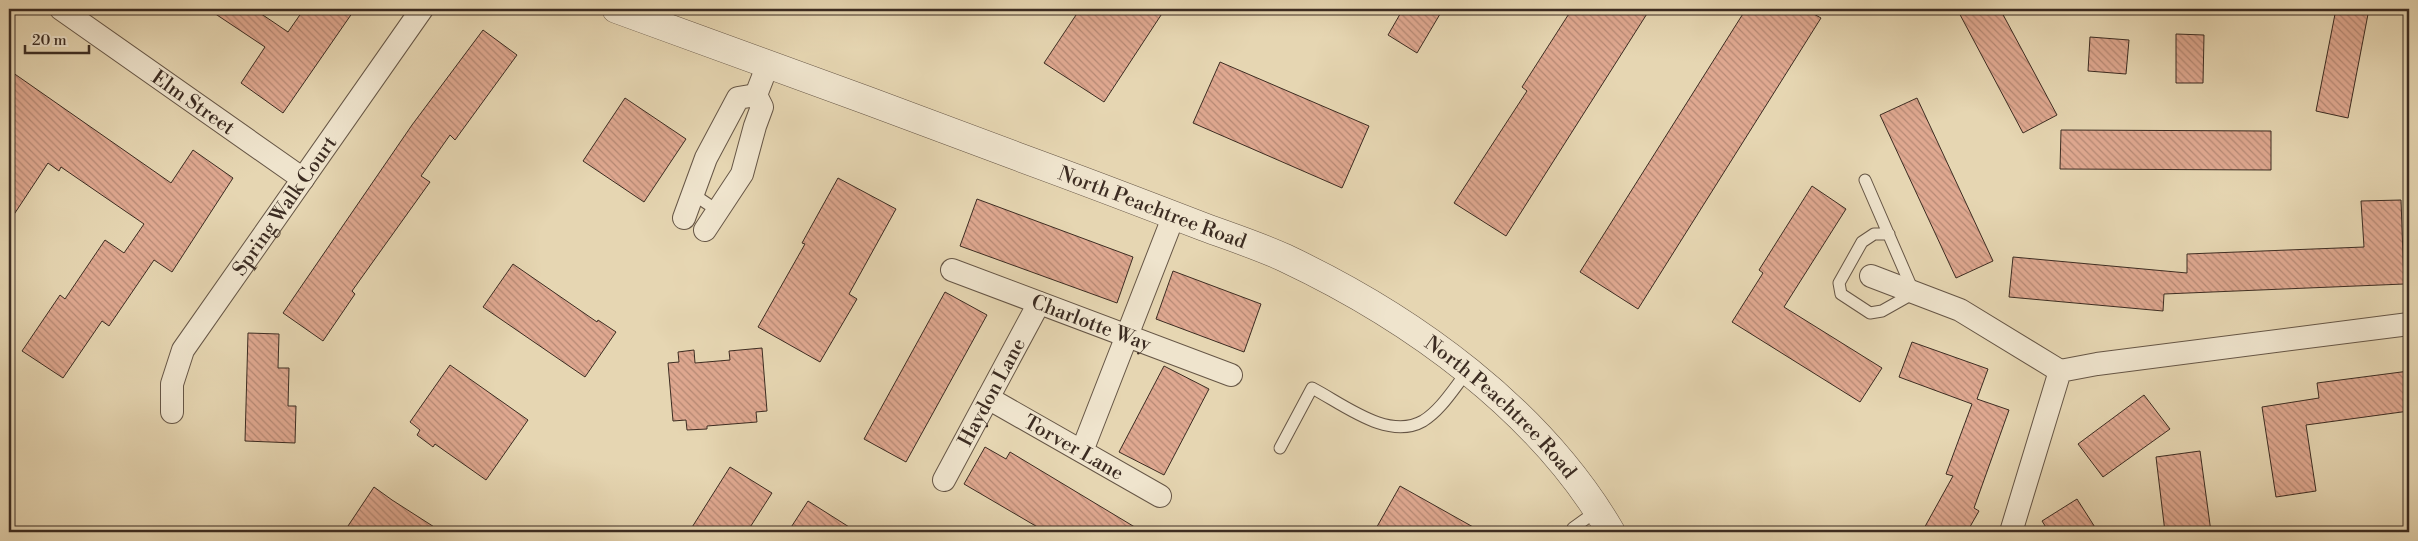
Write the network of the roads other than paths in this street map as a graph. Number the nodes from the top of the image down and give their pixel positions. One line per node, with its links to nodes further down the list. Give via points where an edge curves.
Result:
1 (62, 9): 6 (street, Elm Street)
2 (422, 9): 6 (street, Spring Walk Court)
3 (616, 9): 4 (street, North Peachtree Road)
4 (768, 64): 5 (street); 10 (street, North Peachtree Road)
5 (756, 95): 8 (street, via 738,98 706,158); 9 (street, via 762,107 742,174)
6 (303, 179): 24 (street, Spring Walk Court, via 183,350 172,384)
7 (1865, 180): 13 (lane)
8 (693, 194): 9 (lane); 11 (street)
9 (718, 211): 12 (street)
10 (1174, 215): 19 (street); 21 (street, North Peachtree Road, via 1293,262 1389,314)
11 (684, 218)
12 (705, 230)
13 (1889, 234): 16 (lane); 16 (lane, via 1874,234 1862,242 1839,283 1841,294 1870,313 1882,311)
14 (952, 270): 17 (street, Charlotte Way)
15 (1871, 276): 16 (street)
16 (1914, 293): 20 (street, via 1960,310)
17 (1039, 303): 19 (street, Charlotte Way); 23 (street, Haydon Lane)
18 (2409, 324): 20 (street)
19 (1127, 336): 22 (street, Charlotte Way); 26 (street)
20 (2060, 371): 31 (street)
21 (1467, 372): 25 (lane, via 1438,408 1407,428 1378,422 1312,388); 29 (street, North Peachtree Road, via 1523,422 1575,479)
22 (1230, 375)
23 (988, 398): 26 (street, Torver Lane); 27 (street, Haydon Lane)
24 (172, 412)
25 (1280, 448)
26 (1082, 451): 28 (street, Torver Lane)
27 (944, 480)
28 (1160, 496)
29 (1604, 521): 30 (lane)
30 (1573, 528)
31 (2010, 532)

